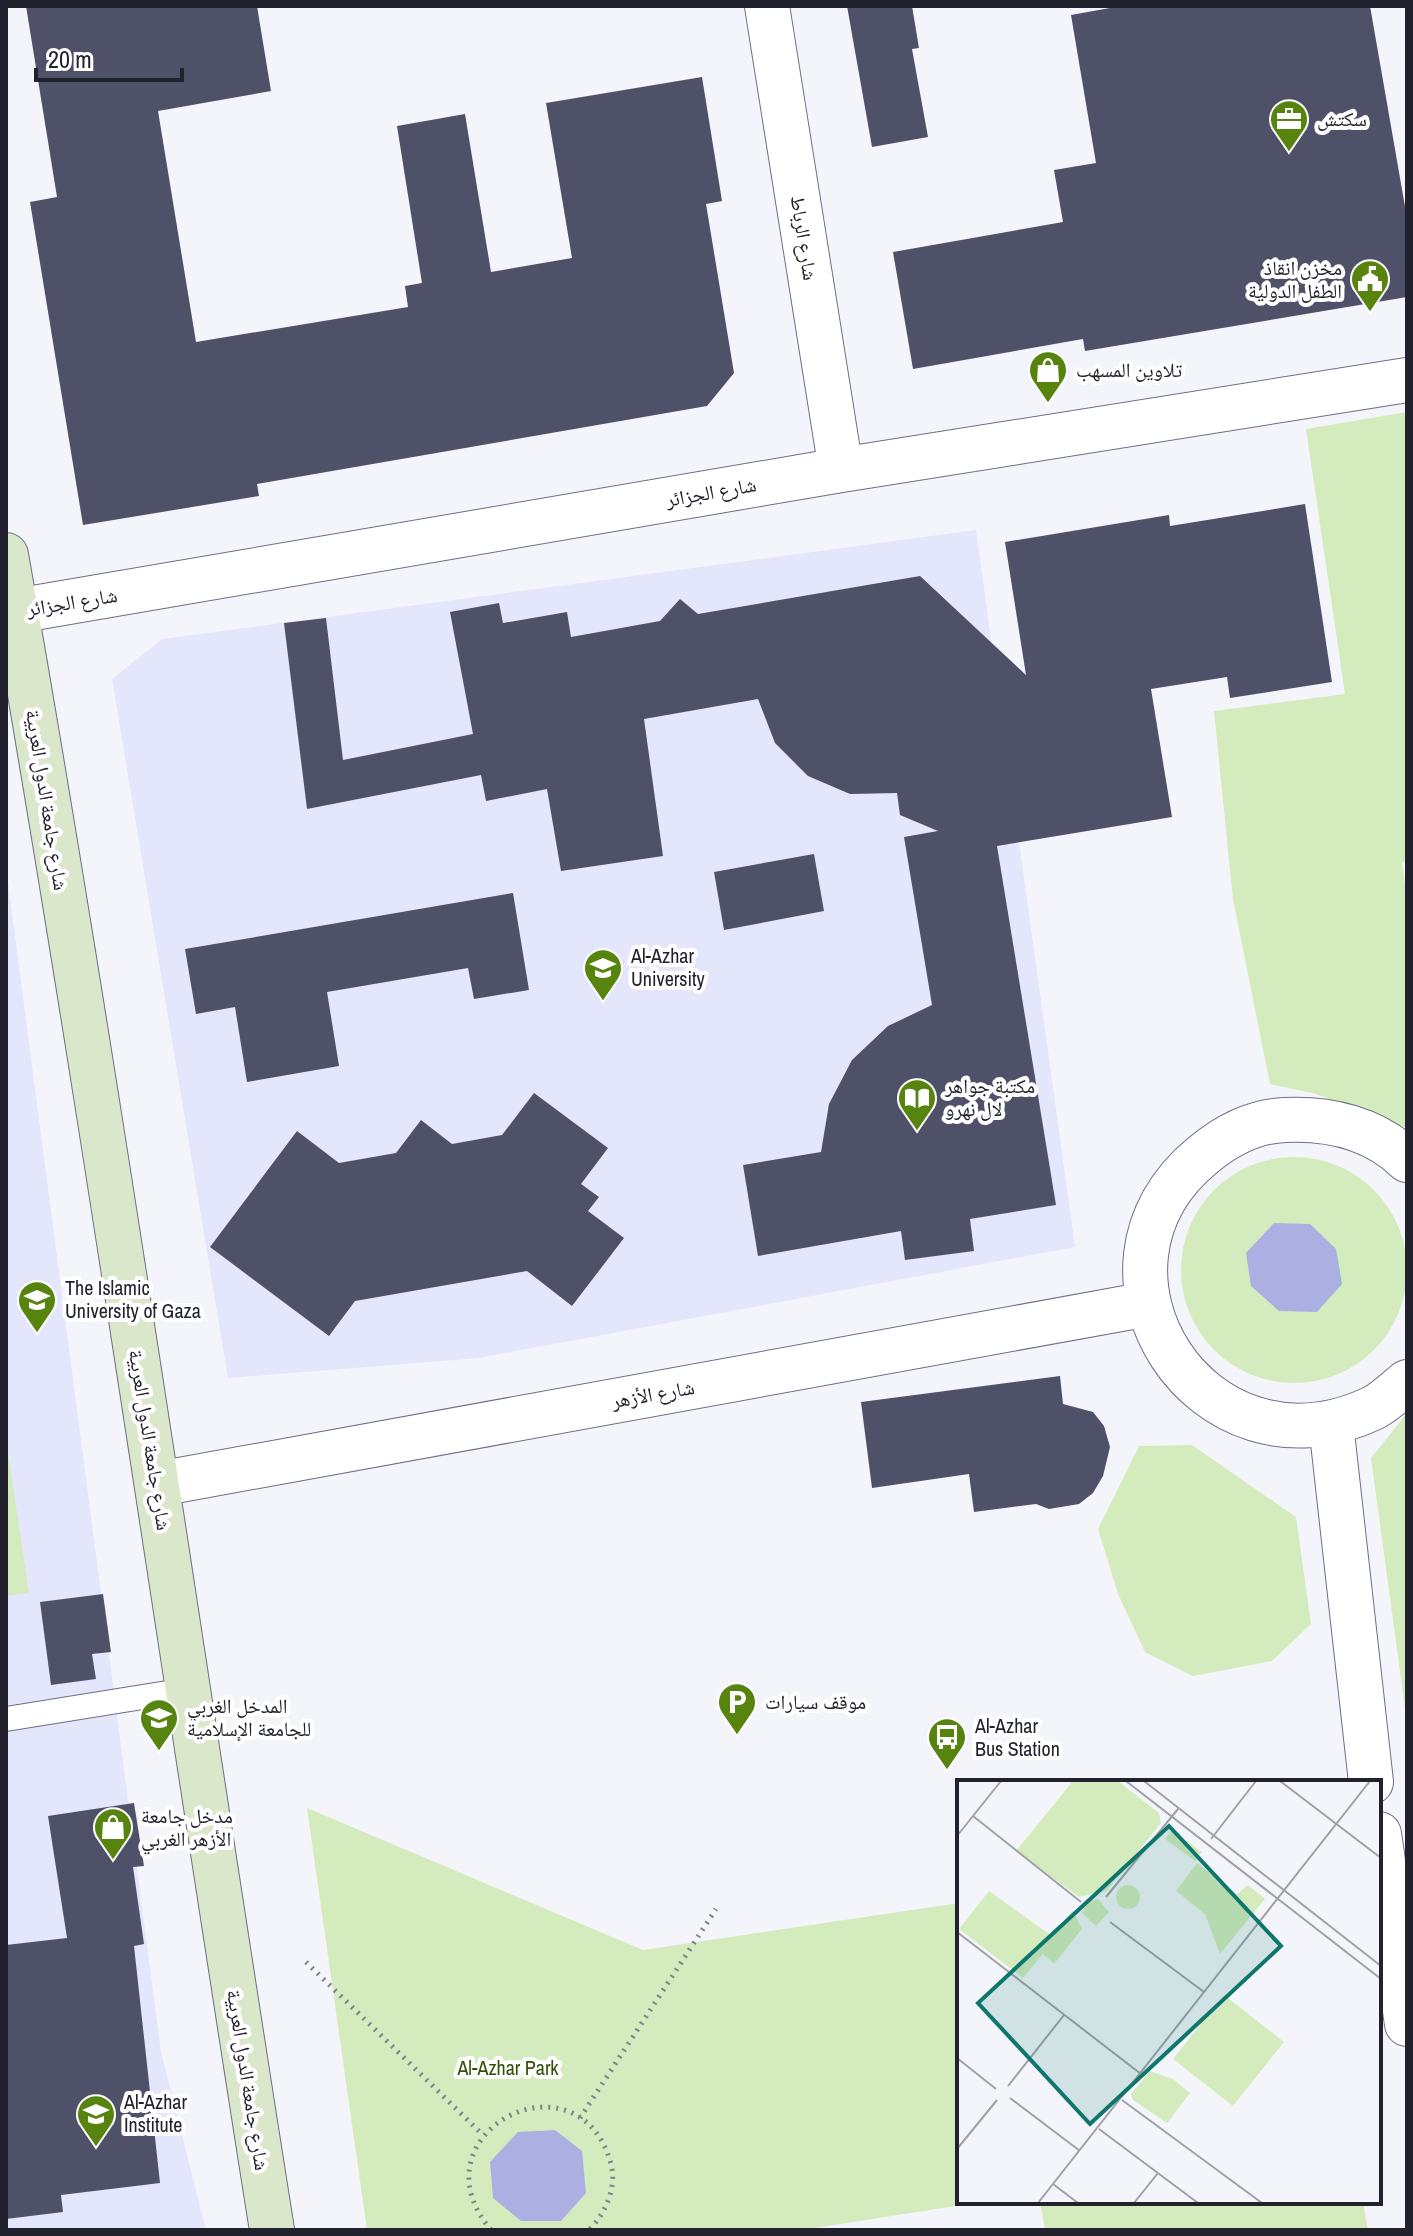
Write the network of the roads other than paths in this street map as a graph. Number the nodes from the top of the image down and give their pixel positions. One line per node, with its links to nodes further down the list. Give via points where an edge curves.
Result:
1 (767, 6): 3 (street, شارع الرباط)
2 (1407, 380): 3 (street, شارع الجزائر)
3 (841, 470): 5 (street, شارع الجزائر)
4 (6, 555): 5 (main road, شارع جامعة الدول العربية)
5 (16, 611): 10 (main road, شارع جامعة الدول العربية)
6 (1407, 1160): 7 (street, via 1364,1131 1317,1119 1269,1121 1223,1138 1186,1169 1159,1209 1146,1256)
7 (1148, 1304): 9 (street, via 1165,1349 1195,1388 1236,1414 1283,1427); 10 (street, شارع الأزهر)
8 (1407, 1382): 9 (street, via 1376,1407)
9 (1331, 1424): 13 (street)
10 (158, 1484): 11 (main road, شارع جامعة الدول العربية)
11 (186, 1690): 12 (lane); 16 (main road, شارع جامعة الدول العربية)
12 (6, 1719)
13 (1371, 1780)
14 (1381, 1848): 15 (street)
15 (1407, 2024)
16 (272, 2230)

